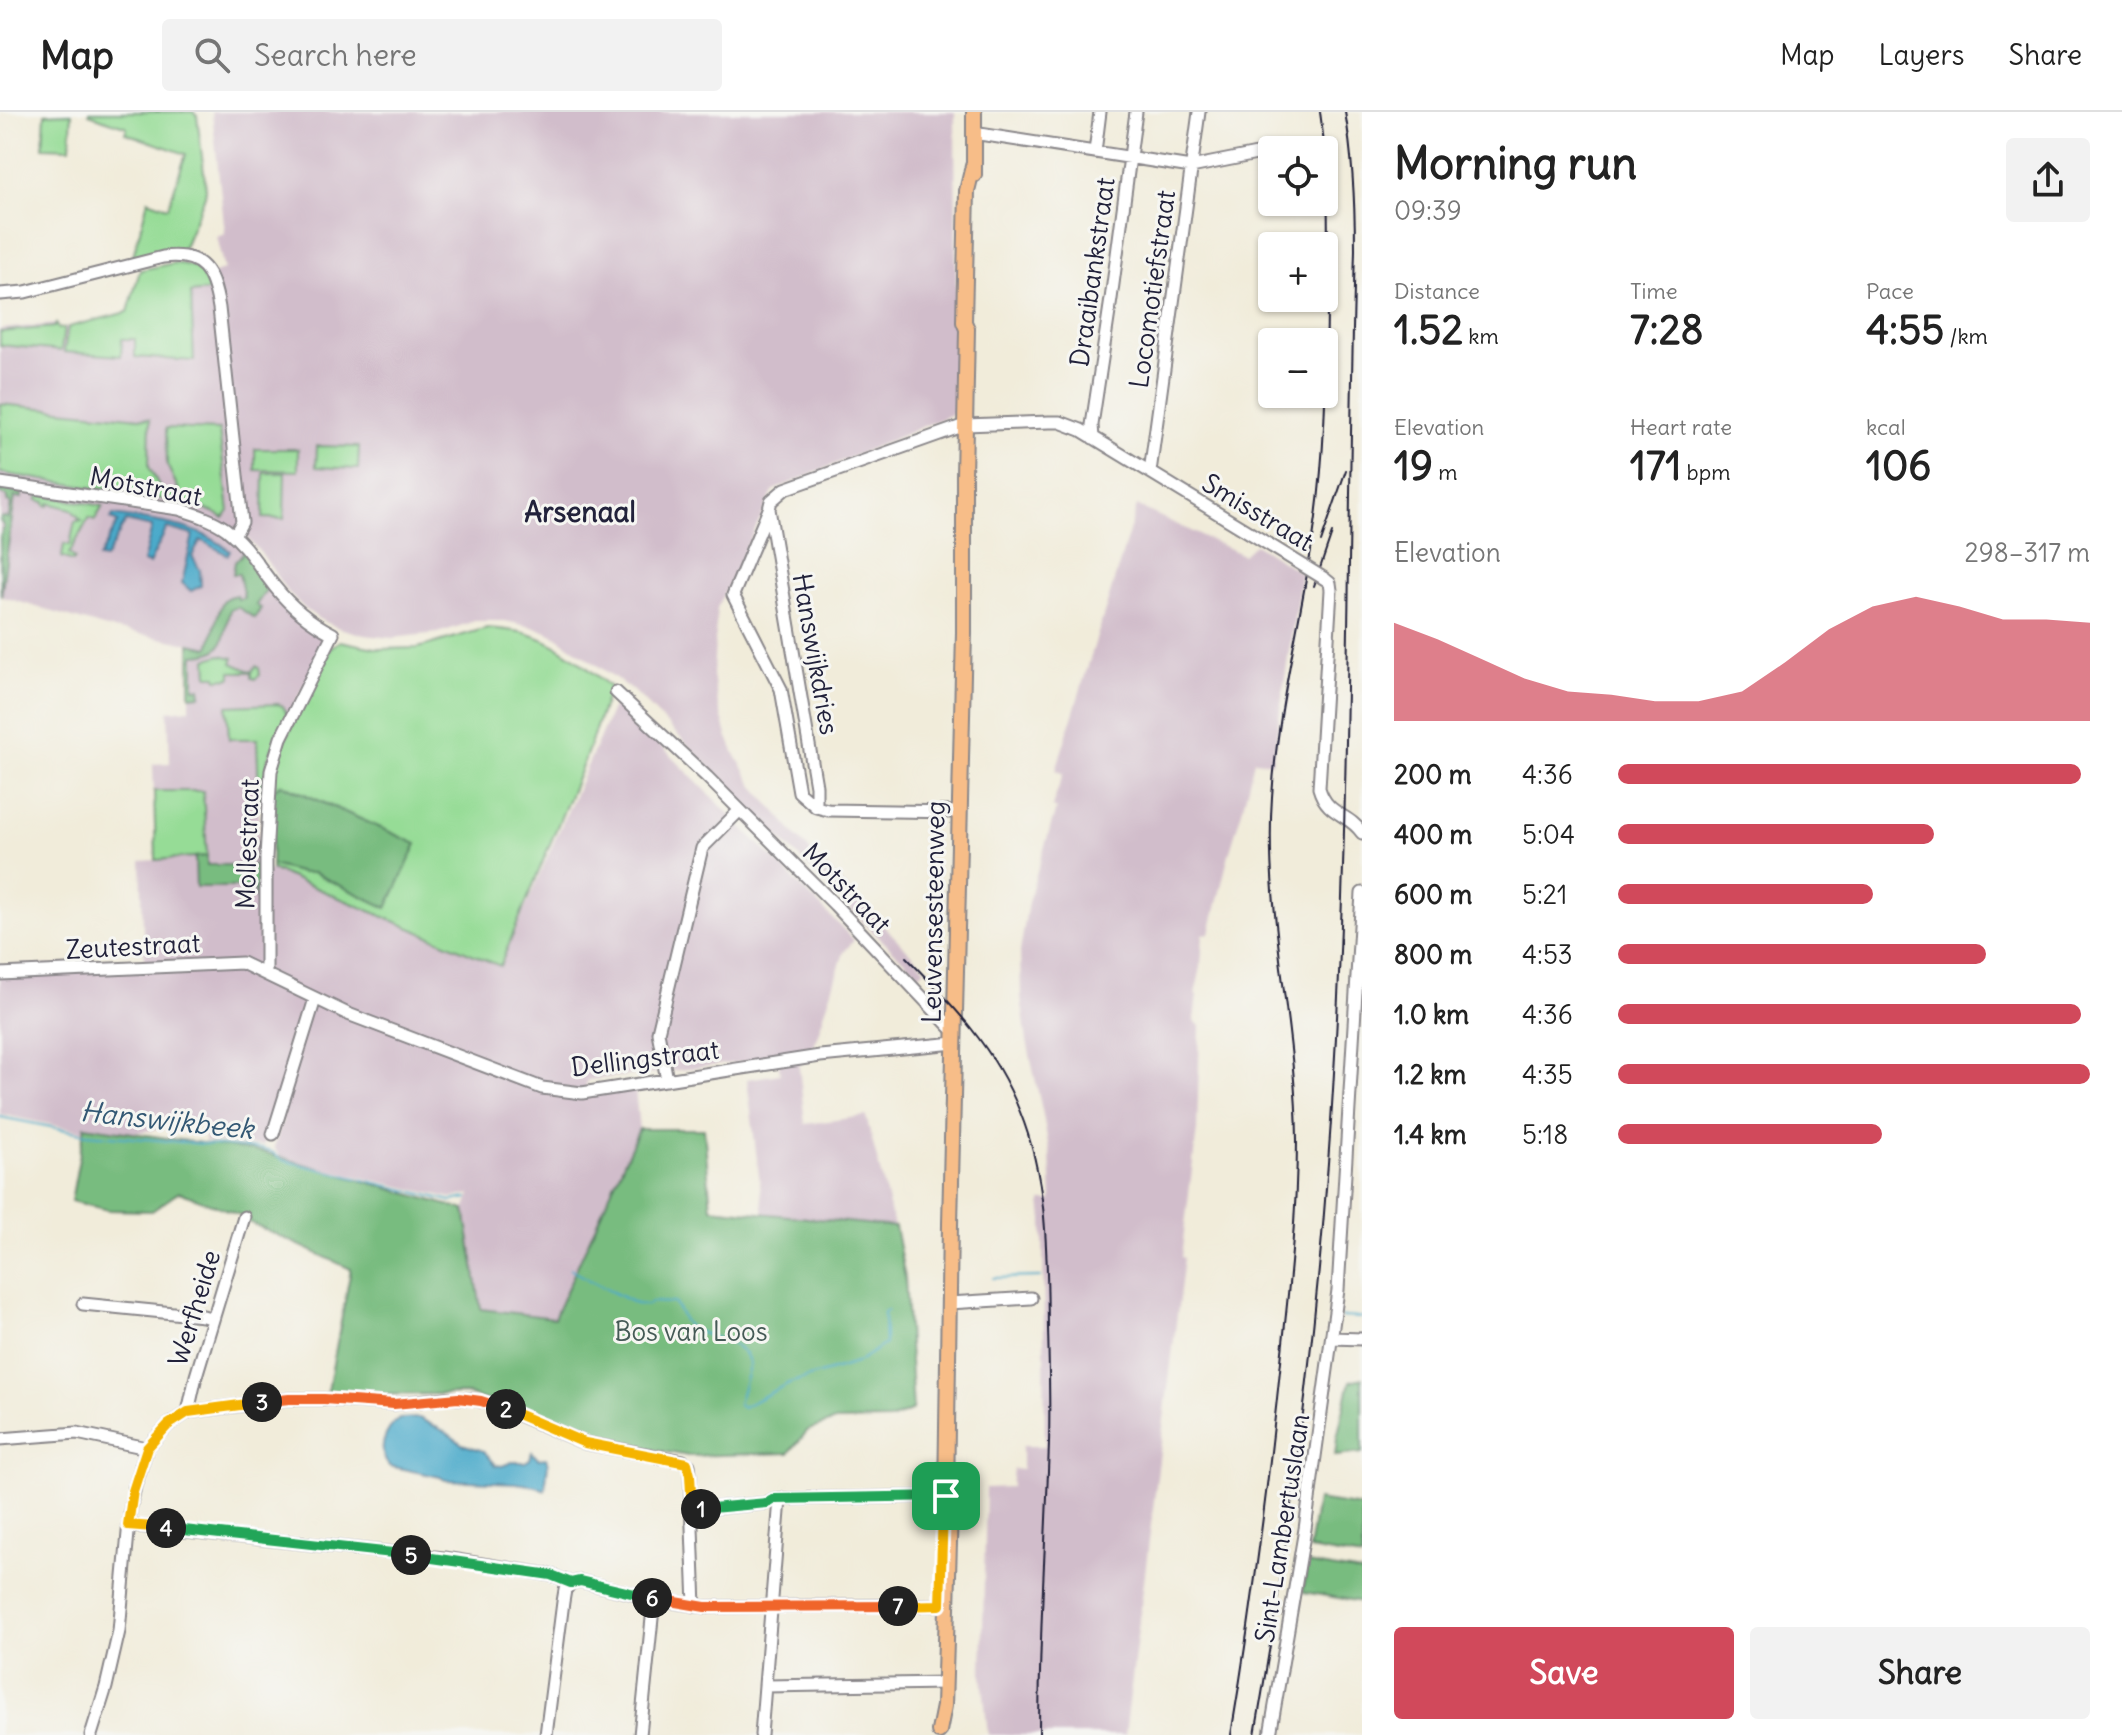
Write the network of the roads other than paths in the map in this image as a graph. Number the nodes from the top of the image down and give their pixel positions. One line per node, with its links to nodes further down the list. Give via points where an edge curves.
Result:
1 (974, 112): 5 (main road, Leuvensesteenweg)
2 (1100, 112): 6 (street)
3 (1136, 112): 8 (street, Draaibankstraat)
4 (1199, 112): 9 (street, Locomotiefstraat)
5 (973, 133): 6 (street); 11 (main road, Leuvensesteenweg, via 972,323 967,329)
6 (1095, 152): 8 (street)
7 (1258, 154): 9 (street)
8 (1131, 157): 9 (street); 12 (street, Draaibankstraat)
9 (1191, 167): 13 (street, Locomotiefstraat)
10 (0, 294): 16 (street, via 173,256 199,262 209,273 219,308 242,522)
11 (965, 425): 12 (street, Smisstraat, via 1060,422); 15 (street, Hanswijkdries, via 785,489); 21 (main road, Leuvensesteenweg)
12 (1093, 438): 13 (street, Smisstraat)
13 (1150, 472): 22 (street, Smisstraat, bridge, via 1330,583 1319,788 1326,805)
14 (0, 483): 16 (street, Motstraat, via 179,509)
15 (769, 509): 19 (street, Hanswijkdries); 19 (street, Hanswijkdries, via 733,595 781,689 799,792)
16 (234, 536): 17 (street, Motstraat, via 295,609)
17 (333, 634): 24 (street, Mollestraat, via 281,738 271,771)
18 (616, 692): 20 (street, Motstraat)
19 (816, 807): 21 (street)
20 (740, 810): 27 (street, Motstraat); 28 (street, via 702,848 658,1032)
21 (959, 812): 27 (main road, Leuvensesteenweg)
22 (1360, 824)
23 (1362, 893): 35 (street, Sint-Lambertuslaan)
24 (266, 973): 25 (street, Zeutestraat, via 242,963); 26 (street, Dellingstraat)
25 (0, 974)
26 (315, 999): 28 (street, Dellingstraat, via 542,1088 582,1093); 29 (street)
27 (955, 1038): 28 (street, Dellingstraat); 32 (main road, Leuvensesteenweg)
28 (667, 1080)
29 (273, 1134)
30 (244, 1217): 34 (street, Werfheide)
31 (1031, 1298): 32 (street)
32 (949, 1303): 40 (main road, Leuvensesteenweg)
33 (83, 1304): 34 (street)
34 (213, 1319): 37 (street, Werfheide)
35 (1333, 1332): 36 (street); 56 (street, Sint-Lambertuslaan)
36 (1362, 1339)
37 (188, 1412): 39 (street); 42 (street, via 289,1399 394,1404 471,1399 585,1443 683,1461 689,1465)
38 (0, 1439): 39 (street, via 77,1433)
39 (147, 1448): 43 (street)
40 (946, 1496): 41 (street); 46 (main road, Leuvensesteenweg)
41 (780, 1499): 42 (street); 48 (street)
42 (692, 1510): 47 (street)
43 (128, 1525): 44 (street, via 444,1558); 52 (street, via 119,1631)
44 (571, 1583): 45 (street); 53 (street, via 563,1602)
45 (654, 1599): 47 (street); 54 (street)
46 (943, 1605): 48 (street); 49 (main road, Leuvensesteenweg)
47 (695, 1606): 48 (street)
48 (772, 1606): 50 (street)
49 (941, 1683): 50 (street); 51 (main road, Leuvensesteenweg)
50 (766, 1686): 55 (street)
51 (939, 1733)
52 (91, 1735)
53 (546, 1735)
54 (640, 1735)
55 (761, 1735)
56 (1270, 1735)

